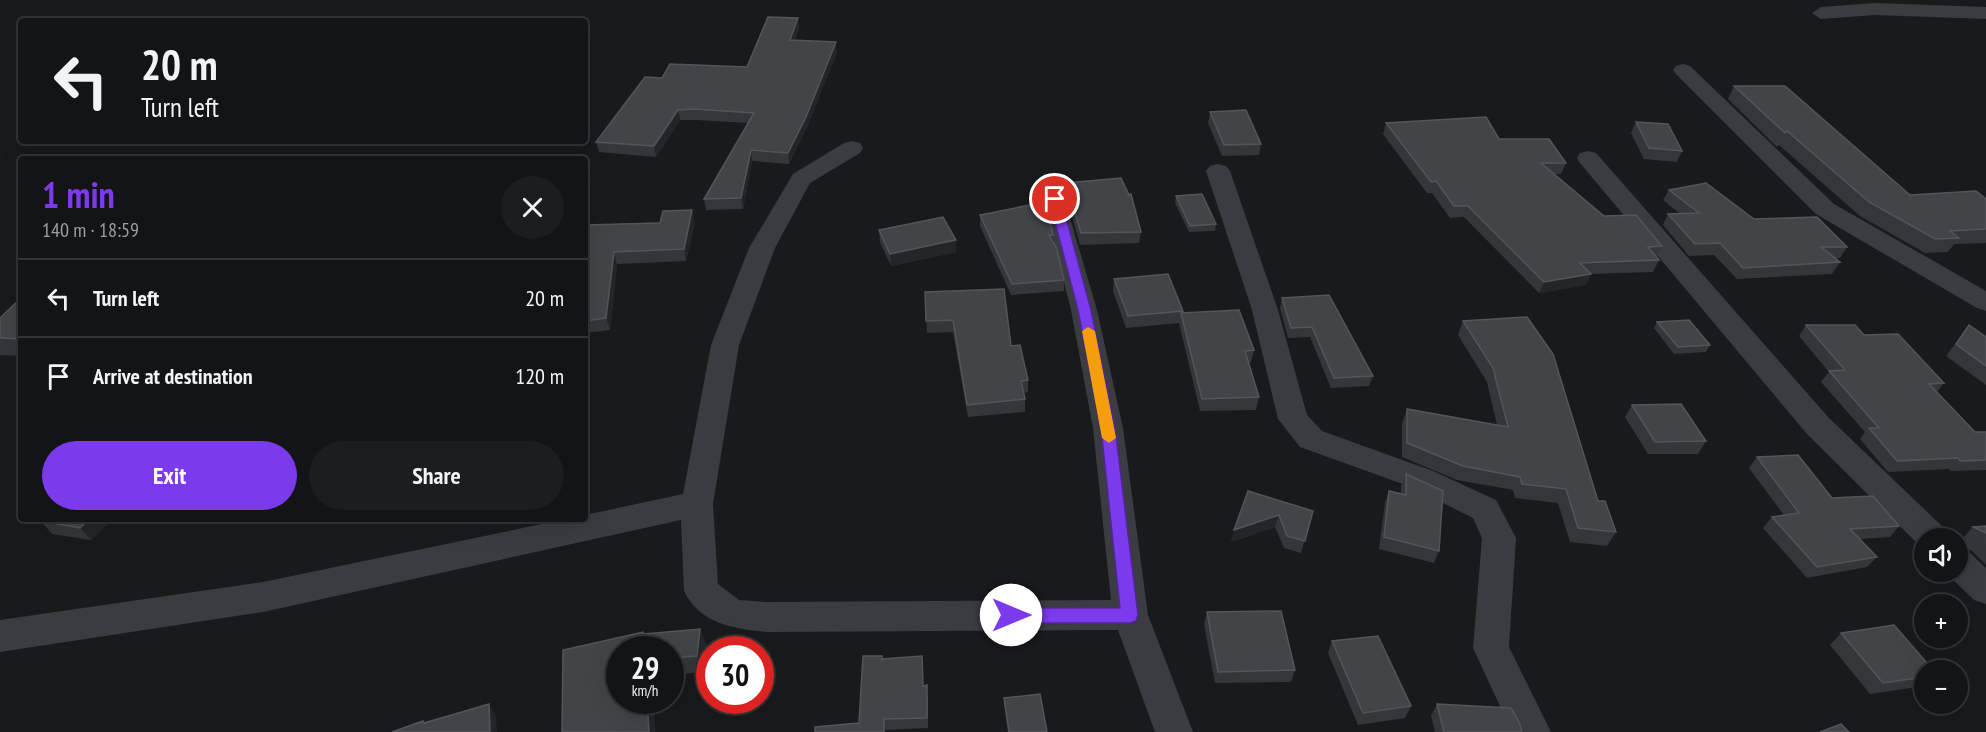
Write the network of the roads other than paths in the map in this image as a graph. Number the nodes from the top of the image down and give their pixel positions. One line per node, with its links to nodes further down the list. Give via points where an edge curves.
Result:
1 (1821, 12): 2 (street, via 1875,9)
2 (1986, 13)
3 (1683, 70): 8 (street, via 1825,209)
4 (852, 148): 9 (street, via 801,179 762,248 724,345)
5 (1588, 158): 10 (street, via 1818,426)
6 (1218, 171): 16 (street, via 1265,310 1293,419 1311,439 1422,479 1485,509 1499,538 1491,648)
7 (1055, 199): 13 (street, via 1084,310 1108,428)
8 (1986, 302)
9 (697, 504): 13 (street, via 701,591 732,614); 14 (street, via 262,597)
10 (1923, 528)
11 (1968, 573): 12 (street)
12 (1986, 590)
13 (1130, 615): 15 (street)
14 (0, 636)
15 (1174, 732)
16 (1532, 732)

